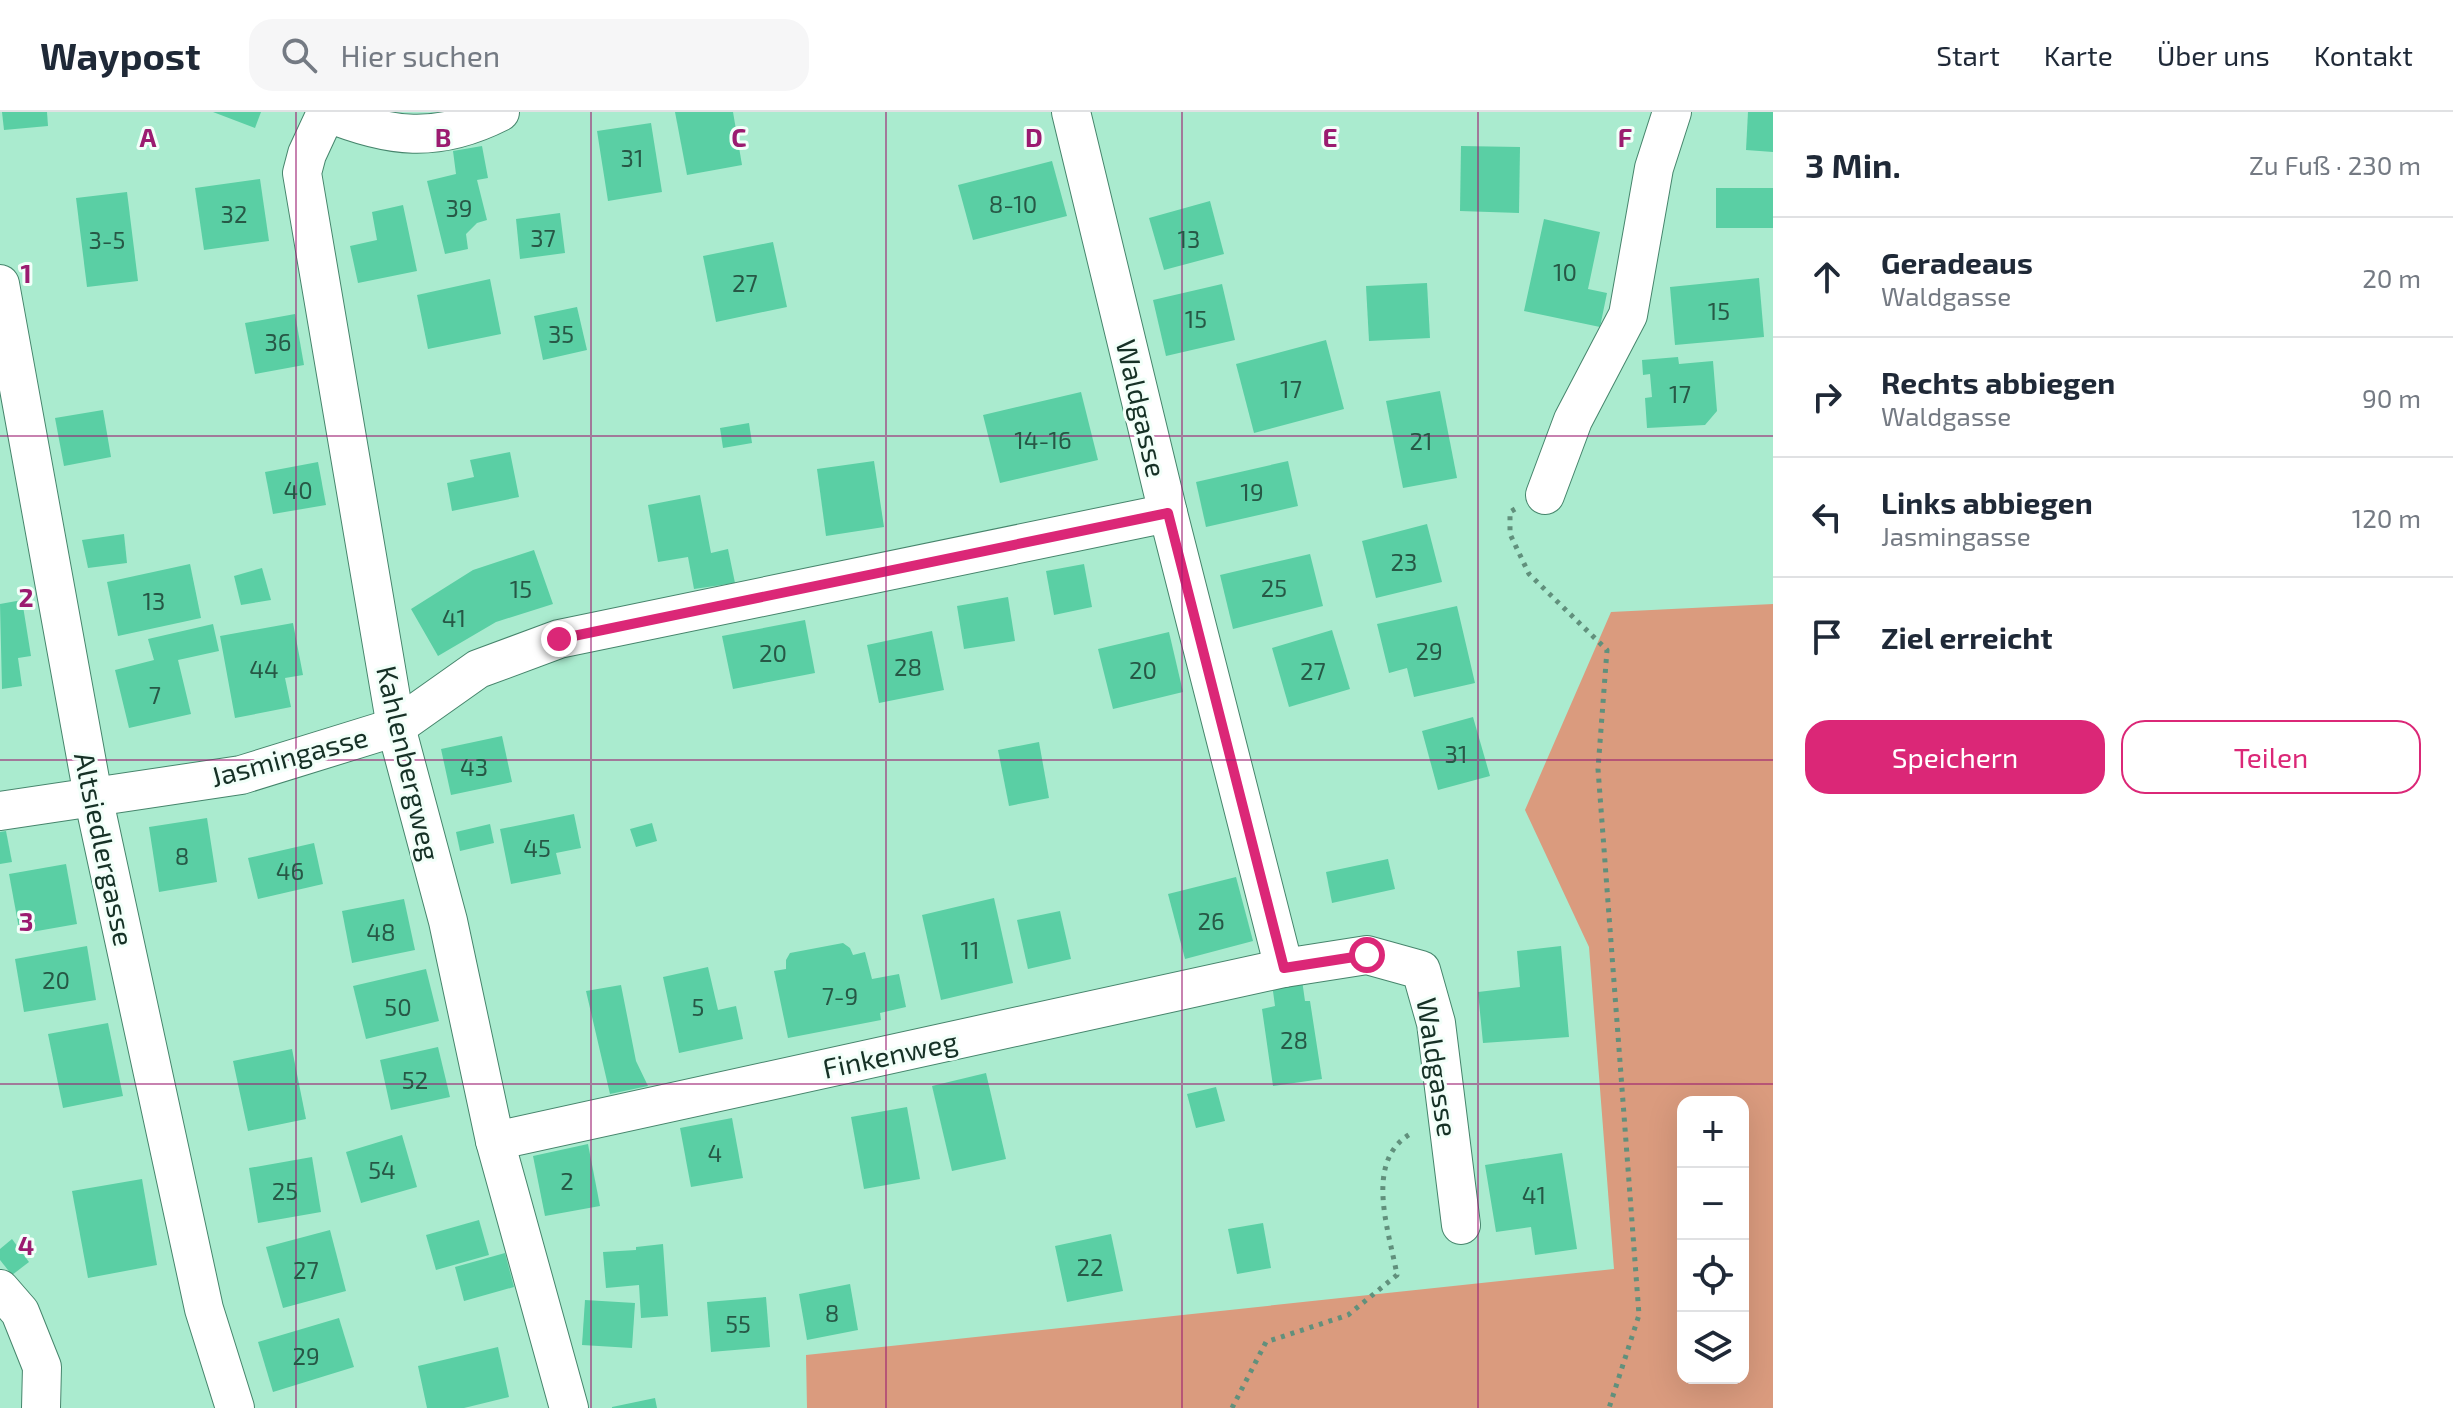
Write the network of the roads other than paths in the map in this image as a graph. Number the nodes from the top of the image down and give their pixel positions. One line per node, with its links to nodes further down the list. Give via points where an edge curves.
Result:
1 (326, 112): 2 (street, via 379,131 433,135); 8 (street, Kahlenbergweg, via 302,173)
2 (500, 112)
3 (1071, 112): 7 (street, Waldgasse)
4 (1672, 112): 6 (street, via 1654,168 1628,315 1573,420)
5 (0, 284): 9 (street, Altsiedlergasse)
6 (1545, 495)
7 (1168, 513): 8 (street, Jasmingasse, via 559,639 478,669); 11 (street, Waldgasse)
8 (396, 727): 9 (street, Jasmingasse, via 241,775); 12 (street, Kahlenbergweg, via 448,921)
9 (93, 796): 10 (street, Jasmingasse); 16 (street, Altsiedlergasse, via 204,1309)
10 (0, 811)
11 (1284, 968): 12 (street, Finkenweg); 13 (street, Waldgasse, via 1367,955 1421,970 1436,1023)
12 (495, 1141): 17 (street, Kahlenbergweg)
13 (1461, 1225)
14 (10, 1301): 15 (street, via 42,1367)
15 (41, 1408)
16 (235, 1408)
17 (569, 1408)

